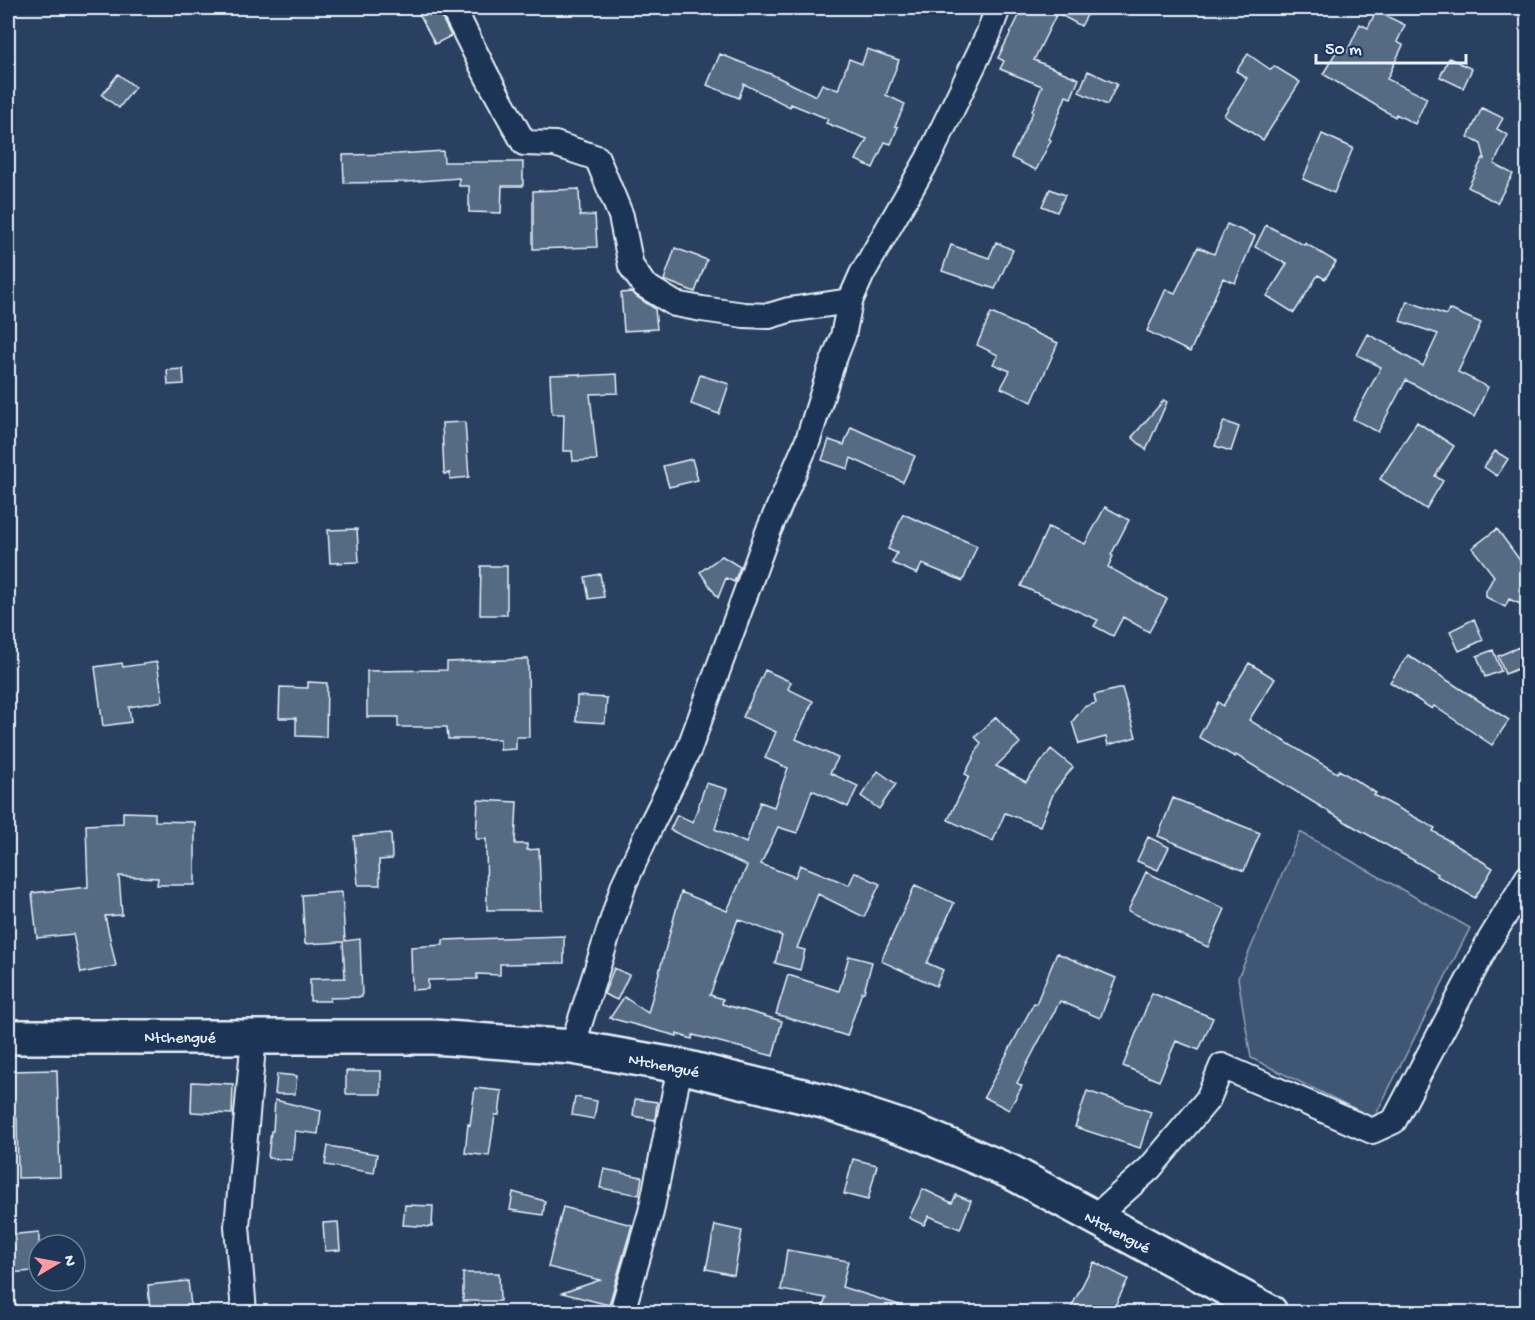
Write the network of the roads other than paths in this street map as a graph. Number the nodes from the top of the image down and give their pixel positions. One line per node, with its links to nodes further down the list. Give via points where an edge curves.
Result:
1 (453, 8): 3 (street, via 524,143 555,144 597,158 621,216 631,266 644,285 675,304 744,315 769,316)
2 (998, 8): 3 (street, via 928,159)
3 (850, 301): 7 (street, via 843,336 808,440 768,532 689,749 624,885)
4 (1527, 877): 9 (street, via 1488,942 1394,1121 1372,1131 1222,1066 1208,1099 1150,1168)
5 (254, 1036): 6 (main road, Ntchengué); 7 (main road, Ntchengué, via 433,1037); 10 (street, via 237,1226)
6 (8, 1037)
7 (572, 1047): 8 (main road, Ntchengué)
8 (680, 1066): 9 (main road, Ntchengué, via 823,1101 914,1131 1011,1172); 11 (street, via 651,1212)
9 (1094, 1218): 12 (main road, Ntchengué)
10 (244, 1312)
11 (622, 1312)
12 (1270, 1312)

